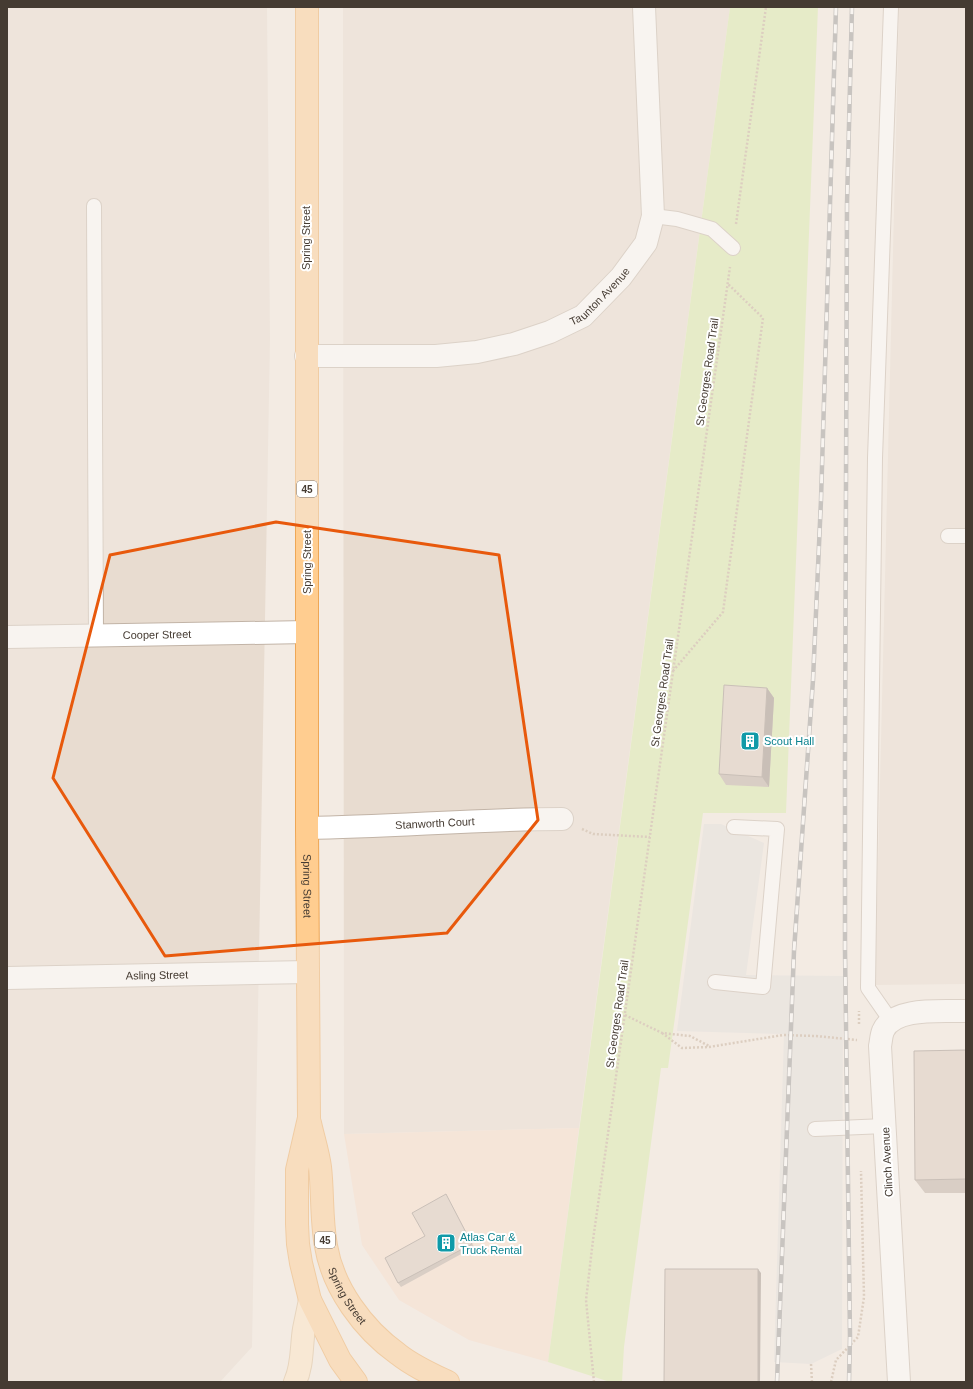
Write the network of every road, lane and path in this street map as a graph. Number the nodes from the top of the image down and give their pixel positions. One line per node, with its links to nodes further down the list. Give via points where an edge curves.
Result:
1 (307, 7): 9 (main road, Spring Street / 45)
2 (644, 7): 6 (street, Taunton Avenue)
3 (766, 7): 7 (path, St Georges Road Trail)
4 (891, 7): 23 (lane, via 875,458)
5 (94, 206): 13 (lane)
6 (653, 216): 7 (lane, via 677,219 712,229); 9 (street, Taunton Avenue, via 646,243 621,277 583,316 550,332 514,344 477,352 436,356)
7 (733, 248): 8 (path, St Georges Road Trail)
8 (728, 284): 15 (path, St Georges Road Trail); 15 (path, via 764,318 723,612)
9 (306, 356): 12 (main road, Spring Street / 45)
10 (948, 536): 11 (lane)
11 (966, 536)
12 (307, 632): 13 (street, Cooper Street); 18 (main road, Spring Street / 45)
13 (96, 636): 14 (street, Cooper Street)
14 (7, 637)
15 (673, 672): 19 (path, St Georges Road Trail)
16 (562, 819): 18 (street, Stanworth Court); 19 (path, via 593,834)
17 (734, 826): 22 (lane, via 777,829 763,987)
18 (307, 828): 20 (main road, Spring Street / 45)
19 (650, 837): 25 (path, St Georges Road Trail)
20 (308, 972): 21 (street, Asling Street); 31 (main road, Spring Street / 45)
21 (7, 978)
22 (715, 982)
23 (868, 988): 26 (lane); 27 (path, via 860,1005)
24 (966, 1011): 26 (street, via 907,1014)
25 (625, 1014): 28 (path); 40 (path, St Georges Road Trail, via 586,1300)
26 (890, 1021): 32 (street, Clinch Avenue, via 883,1032 880,1046)
27 (859, 1026)
28 (662, 1033): 30 (path, via 690,1036); 30 (path, via 682,1048)
29 (858, 1033): 30 (path, via 858,1040 783,1035)
30 (709, 1047)
31 (309, 1118): 35 (main road, Spring Street / 45, via 297,1170 298,1244); 39 (main road, Spring Street / 45, via 320,1167 326,1247 337,1281 364,1322 385,1344 412,1363)
32 (885, 1126): 33 (lane); 43 (street, Clinch Avenue)
33 (814, 1129)
34 (861, 1166): 42 (path, via 864,1297 858,1337 836,1360)
35 (310, 1300): 37 (main road, via 303,1351); 38 (main road, Spring Street / 45, via 340,1360)
36 (811, 1364): 41 (path)
37 (295, 1382)
38 (356, 1382)
39 (448, 1382)
40 (594, 1382)
41 (812, 1382)
42 (831, 1382)
43 (899, 1382)

